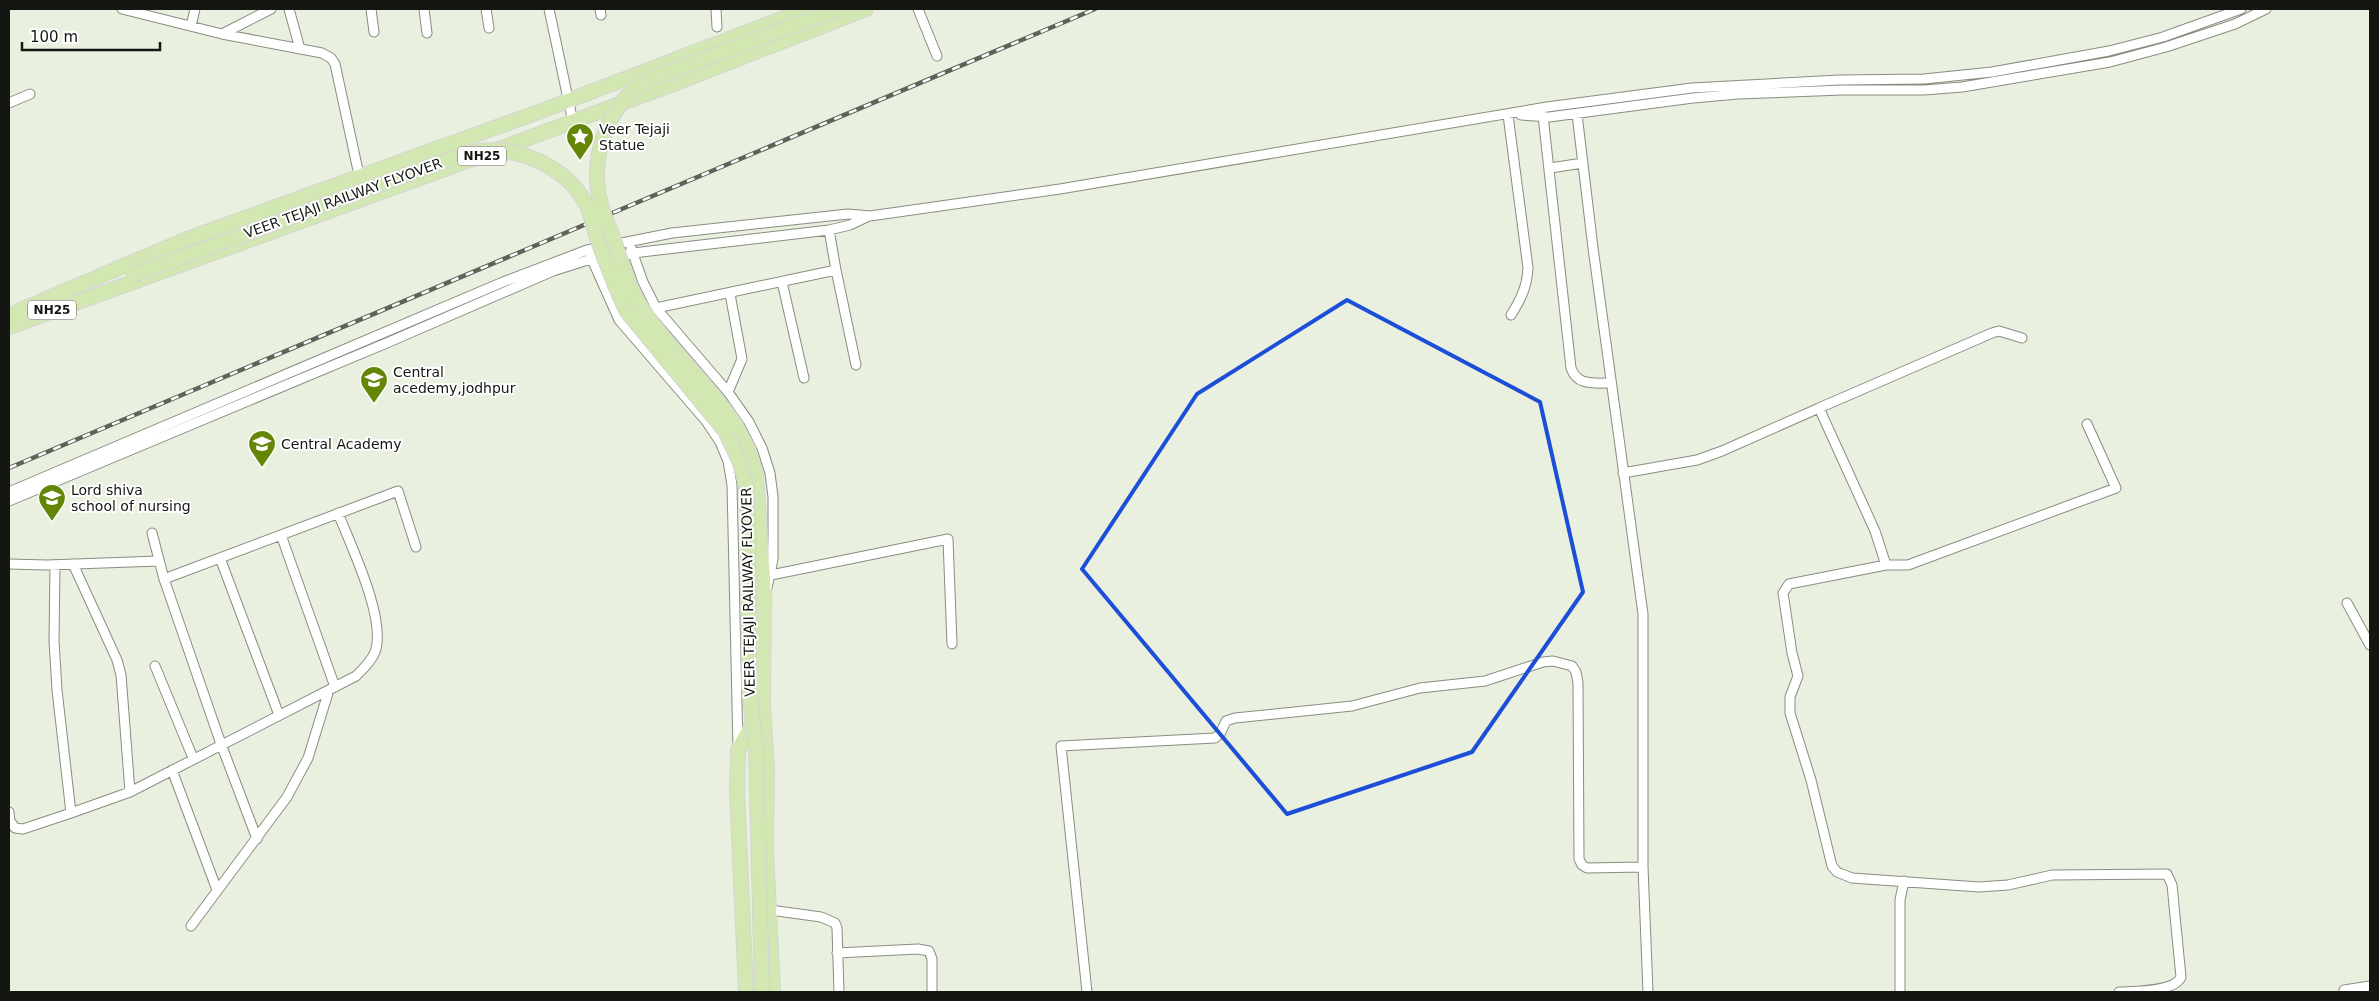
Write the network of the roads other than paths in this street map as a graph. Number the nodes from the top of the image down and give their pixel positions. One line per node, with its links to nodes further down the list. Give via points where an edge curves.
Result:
1 (122, 9): 17 (street)
2 (195, 9): 17 (street)
3 (271, 9): 22 (street)
4 (289, 9): 23 (street)
5 (371, 9): 20 (street)
6 (424, 9): 21 (street)
7 (486, 9): 18 (street)
8 (549, 9): 26 (street)
9 (716, 9): 19 (street)
10 (807, 9): 16 (main road, NH25)
11 (838, 9): 75 (main road, bridge, via 642,84 629,94 613,116 599,154 600,200 632,289 652,321 719,400 749,451 756,475)
12 (866, 9): 31 (main road, NH25)
13 (918, 9): 24 (street)
14 (2241, 9): 29 (street, via 2163,37 2109,51 1960,77 1692,88)
15 (2266, 9): 28 (street, via 2235,24 2110,62 1986,83 1924,90 1738,94)
16 (789, 12): 26 (main road, NH25)
17 (191, 26): 22 (street)
18 (489, 28)
19 (717, 28)
20 (374, 32)
21 (427, 33)
22 (222, 34): 23 (street)
23 (300, 49): 34 (street, via 322,53 335,64)
24 (937, 56)
25 (30, 94): 27 (street)
26 (567, 101): 31 (street); 34 (main road, NH25)
27 (9, 103)
28 (1577, 114): 30 (street); 32 (street)
29 (1508, 115): 30 (street); 35 (street, via 1060,189); 49 (street, via 1528,268 1523,296)
30 (1543, 116): 33 (street)
31 (572, 122): 46 (main road, NH25)
32 (1583, 163): 33 (street); 56 (street)
33 (1550, 168): 56 (street, via 1571,368 1578,381)
34 (359, 175): 43 (main road, NH25, via 187,239)
35 (870, 216): 36 (street); 37 (street, via 848,214 786,220)
36 (829, 230): 39 (street); 41 (street)
37 (629, 241): 38 (street); 39 (street)
38 (588, 250): 40 (street); 52 (street, via 503,282)
39 (633, 252): 40 (street); 47 (street)
40 (592, 259): 54 (street, via 553,270); 84 (street, via 619,320 706,422 728,461 732,485)
41 (836, 270): 44 (street); 53 (street)
42 (128, 277): 43 (main road, VEER TEJAJI RAILWAY FLYOVER); 46 (main road, VEER TEJAJI RAILWAY FLYOVER); 101 (main road, VEER TEJAJI RAILWAY FLYOVER, bridge, via 475,152 513,152 533,158 568,181 585,202 627,312 725,431 741,465 746,485 749,685 756,751)
43 (84, 282): 48 (main road, NH25)
44 (782, 282): 45 (street); 55 (street)
45 (730, 294): 47 (street); 57 (street, via 742,359)
46 (95, 296): 50 (main road, NH25)
47 (656, 308): 57 (street)
48 (9, 315)
49 (1511, 315)
50 (9, 327)
51 (2022, 338): 58 (street, via 1999,331)
52 (319, 360): 54 (street); 61 (street)
53 (856, 365)
54 (323, 370): 62 (street)
55 (804, 378)
56 (1611, 383): 60 (street)
57 (728, 392): 73 (street, via 749,422 770,473 774,497)
58 (1819, 408): 60 (street, via 1722,452 1697,460); 72 (street, via 1875,531)
59 (2087, 424): 72 (street, via 2116,488 1908,564)
60 (1623, 473): 91 (street, via 1640,575 1643,614)
61 (9, 492)
62 (9, 501)
63 (338, 513): 65 (street); 66 (street, via 398,491); 80 (street, via 376,616 378,636 375,652 367,666 356,676)
64 (152, 533): 68 (street)
65 (281, 535): 67 (street); 80 (street)
66 (416, 547)
67 (220, 558): 74 (street); 82 (street)
68 (159, 561): 70 (street); 74 (street)
69 (9, 564): 71 (street)
70 (72, 564): 71 (street); 87 (street, via 121,675)
71 (55, 565): 89 (street, via 57,690)
72 (1886, 565): 92 (street, via 1790,584 1784,589 1798,676 1789,703 1832,866 1836,872 1852,878)
73 (771, 575): 75 (street); 77 (street, via 948,539)
74 (164, 579): 83 (street)
75 (764, 596): 81 (main road)
76 (2347, 603): 78 (street)
77 (952, 644)
78 (2370, 645)
79 (156, 666): 85 (street)
80 (332, 688): 82 (street); 90 (street, via 308,758 287,797)
81 (762, 707): 84 (main road); 94 (main road, via 767,769 766,851)
82 (279, 714): 83 (street)
83 (221, 744): 85 (street); 90 (street)
84 (738, 750): 100 (main road)
85 (193, 758): 86 (street)
86 (172, 770): 87 (street); 93 (street)
87 (130, 792): 89 (street)
88 (9, 812): 89 (street, via 15,828 23,829)
89 (71, 812)
90 (257, 839): 93 (street)
91 (1643, 867): 105 (street, via 1587,868 1579,859 1578,684 1572,666 1564,664 1543,662 1485,681 1420,688 1352,706 1235,718 1226,721 1215,738 1062,746); 106 (street)
92 (1904, 881): 99 (street, via 1988,887 2061,875 2167,874 2172,884 2182,977 2174,985); 107 (street, via 1900,900)
93 (217, 890): 95 (street)
94 (770, 910): 96 (street, via 830,919 837,928); 102 (main road)
95 (191, 926)
96 (837, 952): 103 (street); 104 (street, via 929,951)
97 (2370, 986): 98 (street)
98 (2344, 990)
99 (2151, 991): 108 (street)
100 (746, 992)
101 (762, 992)
102 (773, 992)
103 (839, 992)
104 (932, 992)
105 (1087, 992)
106 (1648, 992)
107 (1900, 992)
108 (2119, 992)

